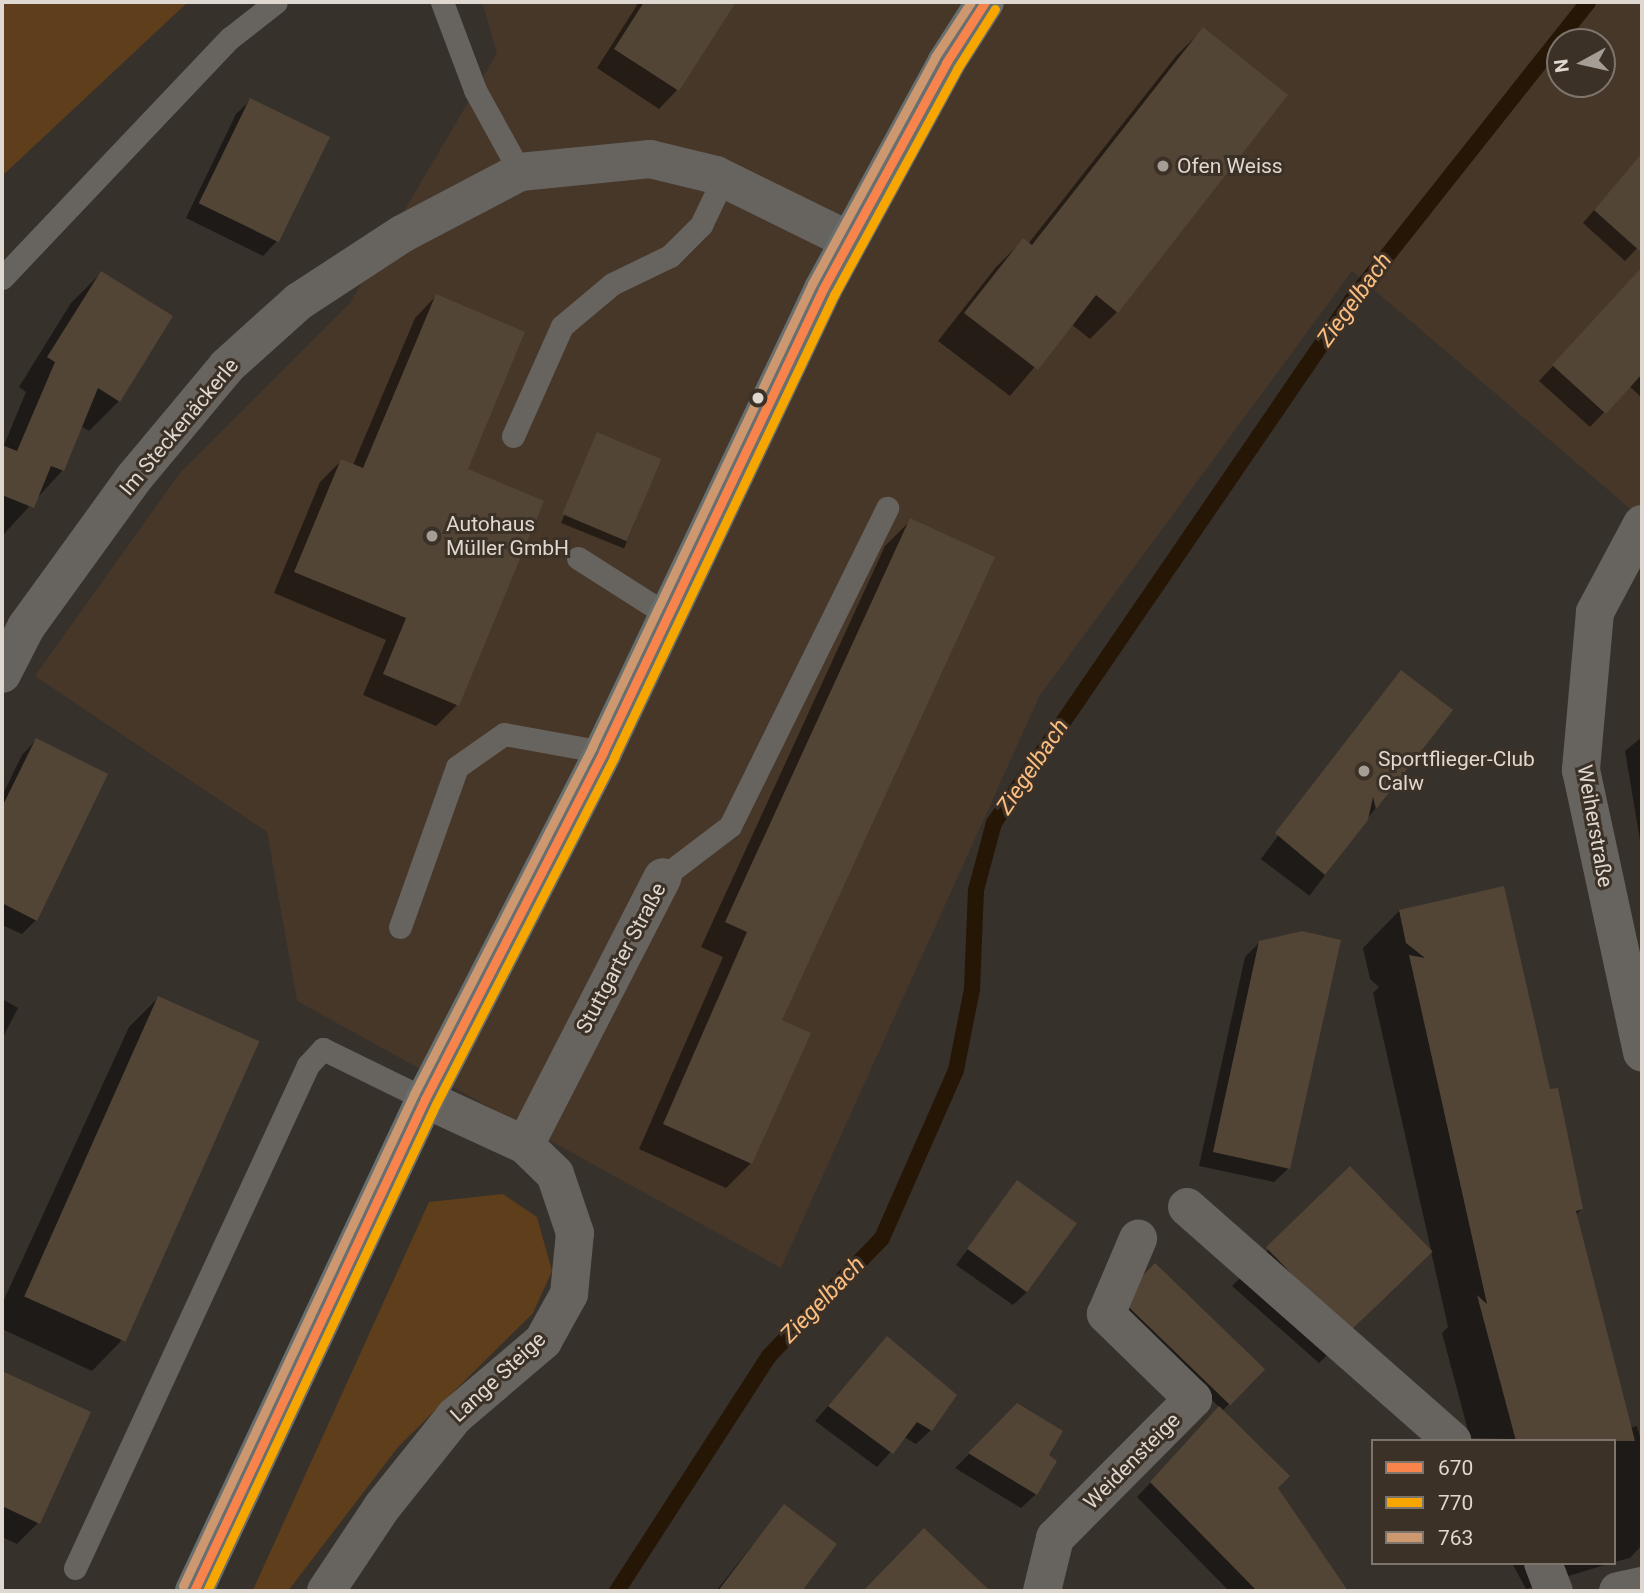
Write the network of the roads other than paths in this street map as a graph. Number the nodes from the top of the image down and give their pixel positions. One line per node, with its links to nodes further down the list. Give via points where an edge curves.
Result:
1 (276, 2): 7 (lane, via 230,38)
2 (442, 2): 4 (lane, via 475,90)
3 (985, 2): 6 (main road)
4 (520, 172): 5 (street, Im Steckenäckerle, via 650,159); 13 (street, Im Steckenäckerle, via 402,234 298,302 227,366 134,479 26,627)
5 (723, 179): 6 (street, Im Steckenäckerle); 8 (lane, via 701,225 670,256 611,284 562,326)
6 (848, 240): 12 (main road)
7 (2, 278)
8 (513, 436)
9 (887, 508): 15 (lane, Stuttgarter Straße, via 730,826)
10 (1642, 524): 17 (street, Weiherstraße, via 1595,612 1581,770)
11 (578, 558): 12 (lane)
12 (669, 616): 14 (main road)
13 (2, 674)
14 (603, 752): 16 (lane, via 504,734 457,767); 18 (main road)
15 (663, 877): 19 (street, Stuttgarter Straße)
16 (400, 927)
17 (1642, 1052)
18 (425, 1098): 19 (street); 24 (lane, via 323,1049 308,1065); 26 (main road)
19 (525, 1145): 27 (street, Lange Steige, via 555,1174 575,1233 569,1294 543,1341 455,1416 382,1507)
20 (1187, 1207): 22 (street)
21 (1138, 1240): 28 (street, Weidensteige, via 1106,1314 1193,1399 1055,1538)
22 (1450, 1439)
23 (1544, 1565): 29 (street)
24 (75, 1567)
25 (1642, 1586): 30 (street)
26 (194, 1591)
27 (326, 1591)
28 (1042, 1591)
29 (1554, 1591)
30 (1618, 1591)

